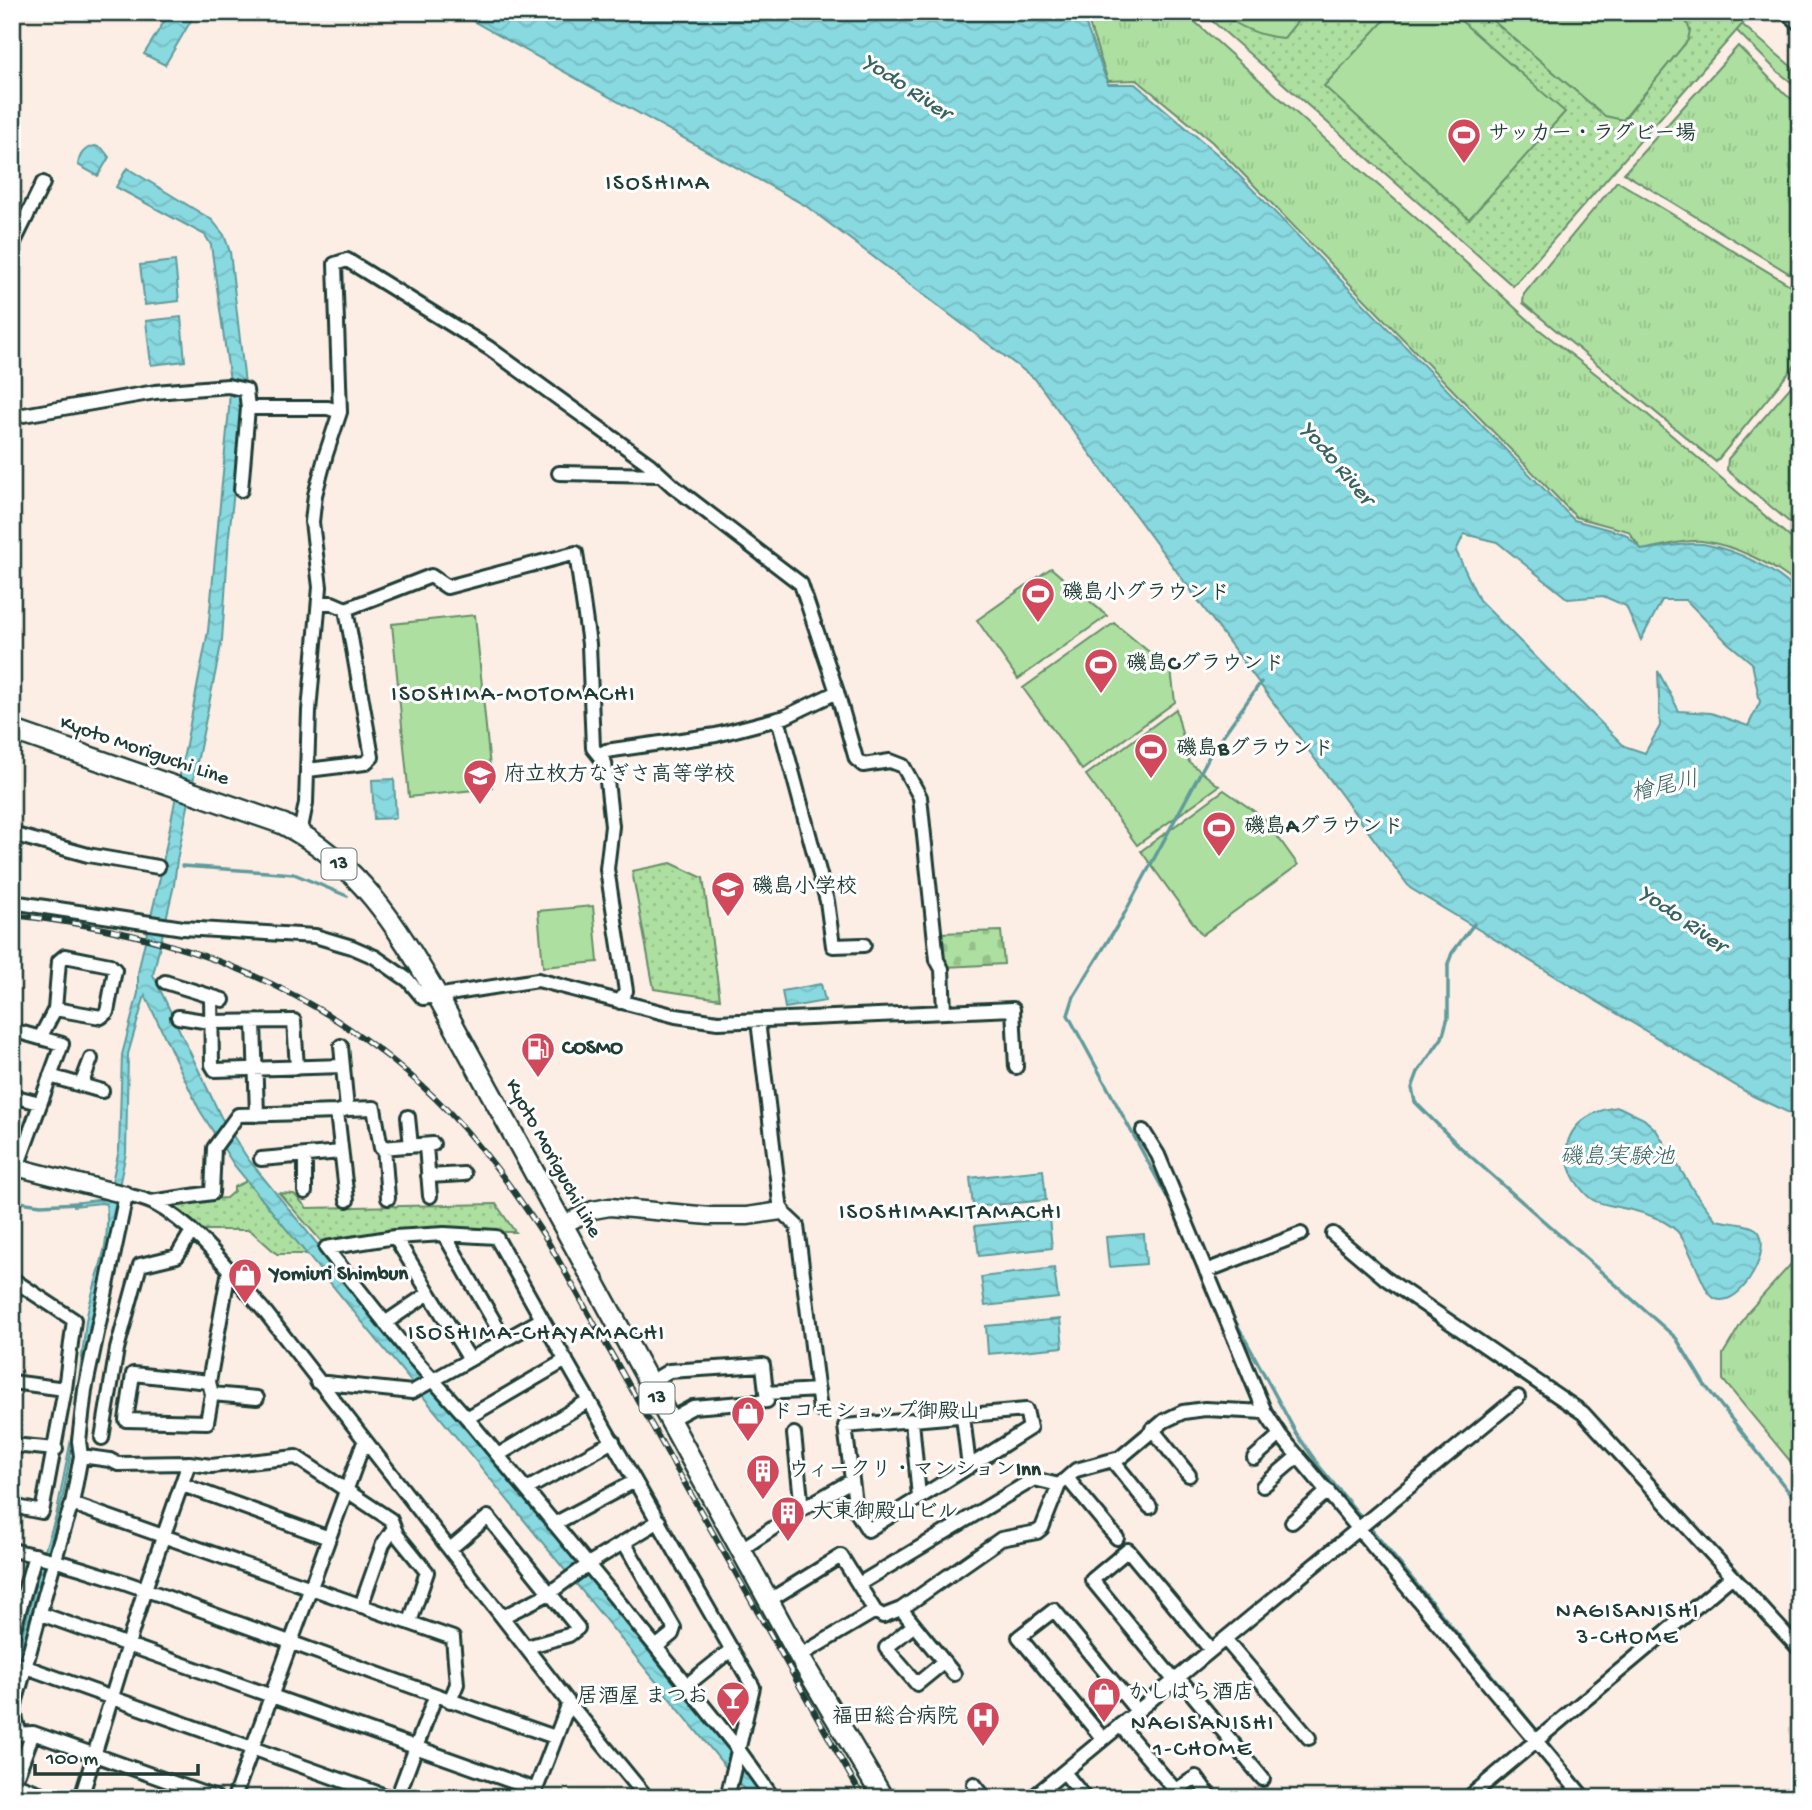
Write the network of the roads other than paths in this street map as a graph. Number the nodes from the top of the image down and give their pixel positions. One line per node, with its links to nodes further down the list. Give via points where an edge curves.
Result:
1 (1789, 12): 2 (street)
2 (1800, 22)
3 (43, 183): 4 (street)
4 (12, 246)
5 (248, 408): 6 (street); 7 (street, via 246,390 228,386 155,391); 10 (street)
6 (340, 412): 9 (street, via 335,264 348,260 489,348); 11 (street, via 312,522)
7 (12, 417)
8 (559, 474): 9 (street)
9 (661, 475): 13 (street, via 801,584)
10 (241, 489)
11 (319, 603): 12 (street); 17 (street)
12 (346, 610): 16 (street, via 431,576 447,587 576,554 589,644 593,748); 17 (street, via 372,757 365,763)
13 (838, 692): 14 (street); 27 (street, via 856,759 863,765 890,761 903,766 920,797)
14 (778, 719): 16 (street); 22 (street, via 827,901 833,946)
15 (12, 730): 18 (main road, Kyoto Moriguchi Line / 13)
16 (599, 755): 25 (street, via 606,762 612,826 607,869 626,991)
17 (308, 770): 18 (street)
18 (300, 833): 24 (main road, Kyoto Moriguchi Line / 13, via 371,894)
19 (12, 834): 20 (street, via 88,855)
20 (158, 867)
21 (12, 902): 24 (street, via 183,928 315,936 376,957 408,980 421,997)
22 (864, 946)
23 (165, 982): 30 (street, via 217,998)
24 (437, 995): 25 (street, via 538,980); 64 (main road, Kyoto Moriguchi Line / 13)
25 (620, 1002): 29 (street, via 718,1022)
26 (55, 1009): 26 (street, via 59,961 65,956 115,970 107,1012 101,1017); 33 (street)
27 (944, 1011): 29 (street); 37 (street, via 1013,1009)
28 (178, 1017): 30 (street)
29 (758, 1021): 63 (street)
30 (210, 1022): 31 (street); 39 (street, via 215,1070)
31 (254, 1023): 38 (street, via 294,1021); 39 (street)
32 (12, 1030): 33 (street)
33 (40, 1038): 40 (street, via 62,1044)
34 (341, 1045): 36 (street)
35 (91, 1059): 41 (street)
36 (343, 1066): 38 (street); 45 (street)
37 (1016, 1067)
38 (297, 1068): 39 (street)
39 (256, 1069): 46 (street)
40 (50, 1076): 41 (street); 44 (street)
41 (81, 1085): 42 (street)
42 (102, 1091)
43 (12, 1096): 44 (street)
44 (40, 1103): 54 (street)
45 (342, 1110): 46 (street); 50 (street, via 374,1108); 51 (street)
46 (257, 1115): 62 (street, via 238,1115 218,1141 212,1193)
47 (408, 1117): 49 (street)
48 (1143, 1130): 71 (street)
49 (411, 1146): 50 (street); 56 (street, via 429,1145)
50 (384, 1147): 60 (street)
51 (341, 1152): 52 (street); 61 (street)
52 (305, 1155): 53 (street); 57 (street)
53 (261, 1159)
54 (14, 1172): 58 (street)
55 (464, 1174): 56 (street)
56 (428, 1176): 59 (street)
57 (305, 1192)
58 (127, 1195): 62 (street); 105 (street, via 88,1377)
59 (430, 1196)
60 (388, 1198)
61 (347, 1200)
62 (151, 1202): 65 (street)
63 (781, 1211): 64 (street, via 710,1216 610,1207); 85 (street, via 797,1226)
64 (562, 1225): 82 (main road, Kyoto Moriguchi Line / 13)
65 (192, 1231): 70 (street); 99 (street, via 177,1256 140,1265 117,1349)
66 (444, 1234): 69 (street); 74 (street, via 496,1237); 76 (street)
67 (1301, 1234): 71 (street)
68 (1333, 1234): 161 (street, via 1385,1278 1583,1413)
69 (395, 1237): 73 (street); 75 (street, via 326,1248)
70 (229, 1270): 80 (street); 83 (street)
71 (1206, 1271): 91 (street)
72 (12, 1279): 84 (street, via 74,1320)
73 (429, 1293): 75 (street); 77 (street)
74 (541, 1319): 76 (street); 78 (street)
75 (384, 1323): 79 (street)
76 (504, 1339): 77 (street)
77 (469, 1358): 79 (street)
78 (566, 1360): 89 (street); 93 (street)
79 (433, 1379): 80 (street, via 412,1392); 93 (street)
80 (317, 1381): 101 (street)
81 (12, 1382): 84 (street)
82 (649, 1383): 86 (street, via 669,1371 763,1365); 94 (main road, Kyoto Moriguchi Line / 13)
83 (211, 1388): 83 (street, via 207,1422 126,1420 133,1374); 88 (street)
84 (65, 1389): 103 (street)
85 (818, 1390): 86 (street); 90 (street)
86 (766, 1393): 94 (street, via 767,1401 693,1407)
87 (1518, 1397): 129 (street)
88 (257, 1398)
89 (588, 1401): 100 (street); 104 (street)
90 (820, 1410)
91 (1265, 1412): 96 (street, via 1183,1412); 98 (street)
92 (963, 1416): 95 (street); 110 (street); 110 (street, via 1026,1410 1030,1428)
93 (467, 1418): 104 (street)
94 (669, 1420): 136 (main road, Kyoto Moriguchi Line / 13)
95 (912, 1421): 112 (street, via 845,1426); 120 (street)
96 (1152, 1429): 108 (street); 111 (street)
97 (794, 1434): 124 (street)
98 (1280, 1435): 106 (street); 107 (street)
99 (102, 1438)
100 (613, 1441): 113 (street); 117 (street)
101 (364, 1442): 119 (street); 134 (street)
102 (12, 1446): 103 (street)
103 (56, 1449): 122 (street, via 42,1512)
104 (498, 1455): 117 (street)
105 (81, 1456): 109 (street, via 118,1464); 121 (street)
106 (1298, 1456): 116 (street); 118 (street)
107 (1254, 1458)
108 (1113, 1461): 114 (street, via 1076,1470); 123 (street)
109 (189, 1463): 115 (street); 119 (street, via 211,1466 296,1457)
110 (969, 1467): 120 (street)
111 (1189, 1475)
112 (851, 1480): 120 (street, via 856,1511 868,1530); 124 (street)
113 (635, 1481): 125 (street); 127 (street)
114 (1063, 1482): 132 (street); 141 (street, via 1034,1479); 147 (street, via 1037,1532 1001,1539)
115 (184, 1485): 130 (street); 131 (street)
116 (1263, 1486)
117 (527, 1489): 127 (street)
118 (1328, 1491): 126 (street); 129 (street)
119 (346, 1492): 128 (street, via 391,1520); 131 (street)
120 (919, 1497)
121 (72, 1504): 130 (street); 138 (street)
122 (12, 1506)
123 (1150, 1507)
124 (802, 1508): 136 (street)
125 (659, 1521): 133 (street); 159 (street)
126 (1292, 1522)
127 (554, 1524): 139 (street)
128 (394, 1528): 146 (street, via 383,1544); 151 (street, via 427,1572)
129 (1359, 1528): 154 (street); 177 (street)
130 (164, 1536): 142 (street); 143 (street)
131 (329, 1538): 142 (street)
132 (1117, 1538)
133 (625, 1544): 139 (street); 158 (street, via 674,1628)
134 (450, 1549): 144 (street, via 488,1517 500,1541); 150 (street)
135 (12, 1550): 137 (street)
136 (740, 1550): 145 (main road, Kyoto Moriguchi Line / 13)
137 (35, 1555): 138 (street); 153 (street)
138 (53, 1560): 143 (street); 149 (street)
139 (587, 1567): 144 (street); 158 (street)
140 (1729, 1579): 177 (street)
141 (859, 1584): 145 (street, via 841,1556); 148 (street)
142 (311, 1588): 146 (street); 155 (street)
143 (145, 1589): 155 (street); 156 (street)
144 (550, 1592): 150 (street); 157 (street, via 578,1628)
145 (768, 1601): 162 (main road, Kyoto Moriguchi Line / 13)
146 (361, 1606): 151 (street)
147 (901, 1609): 148 (street, via 883,1616); 152 (street)
148 (875, 1611): 162 (street)
149 (41, 1614): 156 (street); 164 (street)
150 (504, 1616): 157 (street)
151 (410, 1622): 171 (street, via 453,1638 457,1684)
152 (914, 1625): 163 (street); 163 (street, via 886,1648 917,1684)
153 (12, 1635)
154 (1225, 1639): 160 (street); 179 (street)
155 (292, 1643): 168 (street); 169 (street)
156 (128, 1645): 168 (street); 170 (street)
157 (527, 1647): 172 (street)
158 (656, 1647): 167 (street)
159 (732, 1649): 167 (street); 183 (street, via 753,1687)
160 (1211, 1650): 166 (street); 166 (street, via 1128,1550 1092,1580)
161 (1800, 1650)
162 (799, 1656): 201 (main road, Kyoto Moriguchi Line / 13)
163 (944, 1662): 165 (street)
164 (26, 1667): 170 (street); 175 (street, via 14,1712)
165 (954, 1674)
166 (1176, 1679): 173 (street); 186 (street)
167 (687, 1685): 183 (street)
168 (271, 1696): 181 (street); 182 (street)
169 (435, 1697): 171 (street); 182 (street)
170 (111, 1698): 181 (street); 184 (street)
171 (450, 1701): 178 (street)
172 (569, 1703): 178 (street); 198 (street)
173 (1137, 1711): 174 (street); 180 (street, via 1054,1609 1045,1614 1019,1637)
174 (1120, 1725): 180 (street); 190 (street)
175 (16, 1733): 176 (street)
176 (33, 1733): 184 (street); 187 (street)
177 (1543, 1736): 206 (street); 207 (street)
178 (555, 1737): 189 (street)
179 (1309, 1738)
180 (1103, 1739): 185 (street)
181 (252, 1747): 195 (street); 196 (street)
182 (416, 1747): 189 (street); 197 (street)
183 (737, 1752): 199 (street); 200 (street)
184 (93, 1754): 191 (street); 193 (street)
185 (1064, 1772): 203 (street); 204 (street)
186 (1264, 1779)
187 (12, 1781): 192 (street)
188 (974, 1784): 202 (street)
189 (535, 1794)
190 (1179, 1794): 205 (street, via 1196,1777)
191 (198, 1795): 194 (street)
192 (53, 1798)
193 (81, 1798)
194 (216, 1798)
195 (234, 1798)
196 (391, 1798)
197 (397, 1798)
198 (647, 1798)
199 (727, 1798)
200 (773, 1798)
201 (883, 1798)
202 (985, 1798)
203 (1032, 1798)
204 (1085, 1798)
205 (1211, 1798)
206 (1468, 1798)
207 (1584, 1798)

